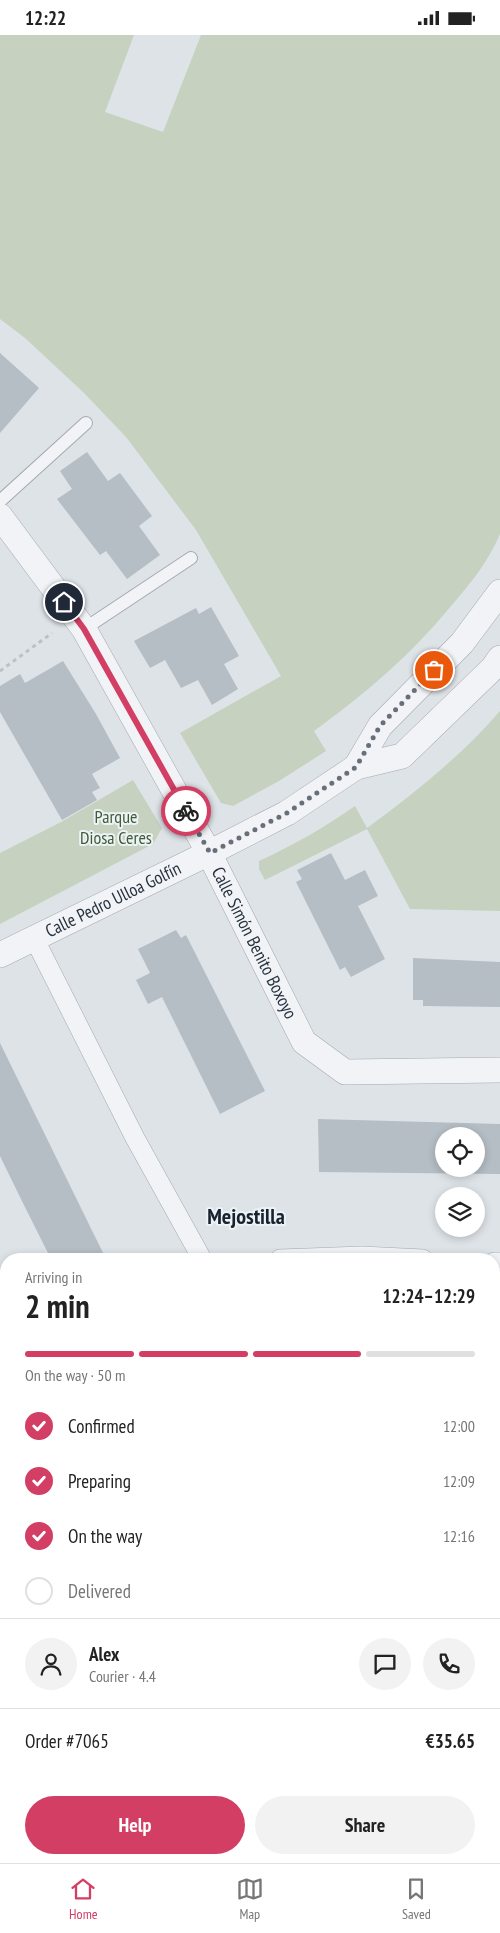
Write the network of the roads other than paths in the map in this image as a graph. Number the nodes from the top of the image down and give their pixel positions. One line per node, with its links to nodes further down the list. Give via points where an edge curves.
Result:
1 (86, 423): 2 (lane)
2 (0, 501)
3 (0, 516): 6 (street, Calle Simón Benito Boxoyo)
4 (191, 558): 6 (lane)
5 (500, 592): 8 (street, Calle Pedro Ulloa Golfín, via 462,643 380,726)
6 (79, 623): 9 (street, Calle Simón Benito Boxoyo)
7 (500, 658): 8 (street, Calle Pedro Ulloa Golfín, via 402,756)
8 (356, 767): 9 (street, Calle Pedro Ulloa Golfín, via 287,813)
9 (210, 853): 10 (street, Calle Pedro Ulloa Golfín); 12 (street, Calle Simón Benito Boxoyo, via 304,1042 346,1072)
10 (34, 937): 11 (street, Calle Pedro Ulloa Golfín); 13 (street, via 135,1138)
11 (0, 955)
12 (500, 1070)
13 (199, 1253)

